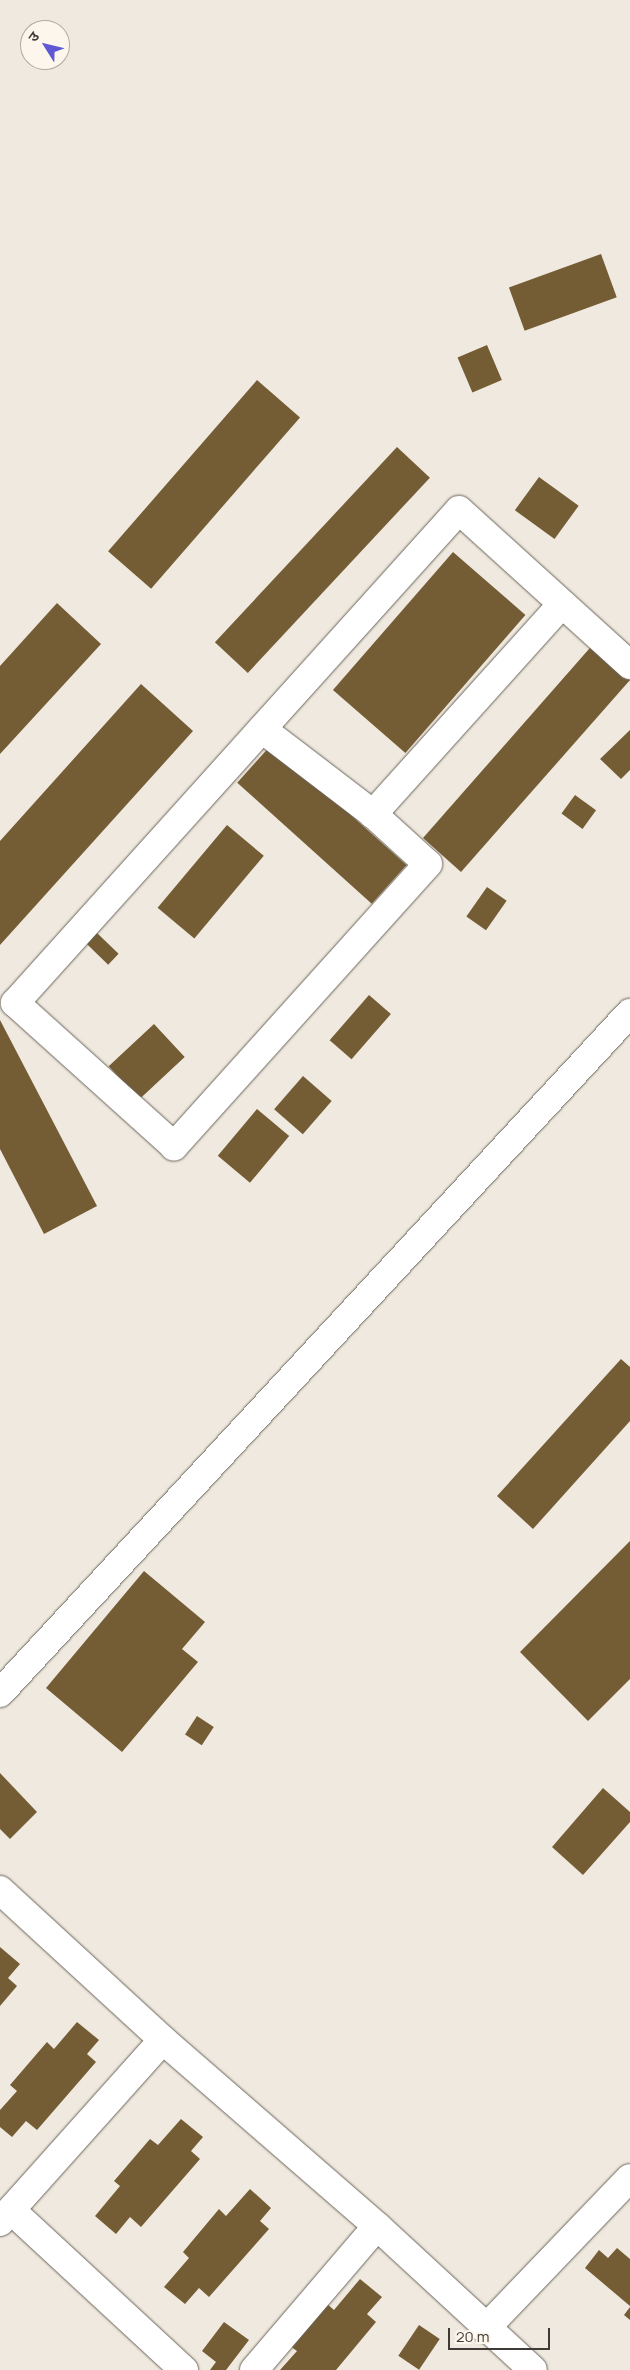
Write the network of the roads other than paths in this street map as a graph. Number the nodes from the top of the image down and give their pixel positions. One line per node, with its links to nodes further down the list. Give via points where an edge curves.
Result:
1 (562, 604): 2 (street); 3 (street, via 459,510); 4 (street)
2 (630, 665)
3 (262, 729): 4 (street); 4 (street, via 16,1003 174,1146 428,864)
4 (372, 814)
5 (630, 1013): 6 (street)
6 (0, 1693)
7 (0, 1890): 8 (street)
8 (163, 2040): 10 (street); 11 (street)
9 (630, 2178): 12 (street)
10 (5, 2216): 13 (street)
11 (377, 2226): 12 (street); 14 (street)
12 (485, 2328): 15 (street)
13 (184, 2370)
14 (254, 2370)
15 (532, 2370)

